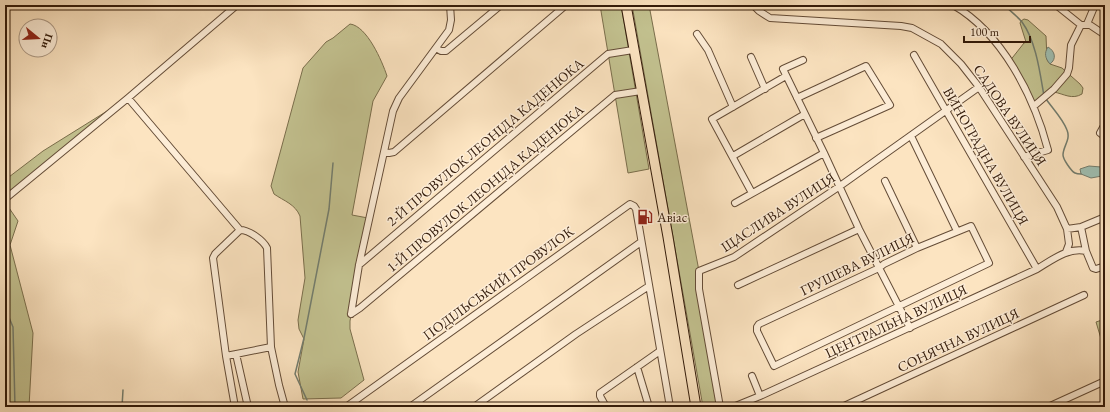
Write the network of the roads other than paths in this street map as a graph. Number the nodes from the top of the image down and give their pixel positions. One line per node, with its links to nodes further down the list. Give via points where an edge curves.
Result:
1 (237, 5): 22 (street)
2 (450, 5): 13 (street, via 450,26)
3 (501, 5): 13 (street, via 446,51)
4 (566, 5): 32 (street, via 394,152)
5 (626, 5): 14 (highway)
6 (753, 5): 19 (street, САДОВА ВУЛИЦЯ, via 770,18 885,24 912,28 942,44)
7 (953, 5): 24 (street, via 973,18 988,34 1019,76)
8 (1056, 5): 10 (street)
9 (1095, 5): 10 (street)
10 (1084, 25): 12 (street, via 1094,27); 24 (street, via 1071,45 1067,74)
11 (697, 34): 25 (street, via 708,50)
12 (1105, 35)
13 (436, 48): 32 (street, via 396,104)
14 (633, 50): 21 (highway); 51 (street, 2-Й ПРОВУЛОК ЛЕОНІДА КАДЕНЮКА, via 608,54)
15 (914, 55): 26 (street, ВИНОГРАДНА ВУЛИЦЯ)
16 (751, 56): 20 (street)
17 (803, 60): 18 (street, via 783,69)
18 (786, 76): 20 (street); 23 (street)
19 (979, 87): 26 (street, ЩАСЛИВА ВУЛИЦЯ); 35 (street, САДОВА ВУЛИЦЯ)
20 (765, 88): 25 (street)
21 (641, 91): 51 (street, 1-Й ПРОВУЛОК ЛЕОНІДА КАДЕНЮКА, via 615,95 351,314); 77 (highway)
22 (128, 98): 39 (street); 44 (street)
23 (797, 98): 27 (street); 31 (street, via 866,66 890,105)
24 (1034, 106): 35 (street, via 1048,150)
25 (733, 107): 34 (street, via 712,119)
26 (946, 111): 29 (street, ЩАСЛИВА ВУЛИЦЯ); 54 (street, ВИНОГРАДНА ВУЛИЦЯ)
27 (805, 114): 31 (street); 34 (street)
28 (1105, 124): 30 (street, via 1100,133)
29 (911, 136): 37 (street, ЩАСЛИВА ВУЛИЦЯ); 46 (street)
30 (1105, 137)
31 (816, 138): 33 (street)
32 (384, 152): 51 (street)
33 (824, 153): 37 (street); 38 (street)
34 (733, 156): 38 (street)
35 (1024, 157): 43 (street, САДОВА ВУЛИЦЯ, via 1057,207)
36 (885, 181): 48 (street)
37 (840, 186): 45 (street); 78 (street, ЩАСЛИВА ВУЛИЦЯ, via 734,257 699,271 699,289)
38 (752, 193): 40 (street)
39 (5, 199)
40 (735, 203)
41 (1105, 218): 42 (street)
42 (1081, 227): 43 (street); 49 (street)
43 (1067, 229): 50 (street, САДОВА ВУЛИЦЯ, via 1069,244)
44 (240, 230): 60 (street, via 246,230 267,248); 63 (street, via 213,258)
45 (859, 230): 53 (street); 55 (street)
46 (957, 231): 48 (street, ГРУШЕВА ВУЛИЦЯ); 58 (street, ГРУШЕВА ВУЛИЦЯ, via 971,226 989,264)
47 (641, 242): 56 (street, ПОДІЛЬСЬКИЙ ПРОВУЛОК); 71 (street, ПОДІЛЬСЬКИЙ ПРОВУЛОК, via 636,209 628,205); 72 (street)
48 (917, 248): 53 (street, ГРУШЕВА ВУЛИЦЯ)
49 (1086, 251): 50 (street); 52 (street, via 1093,268 1096,270)
50 (1066, 252): 54 (street, ЦЕНТРАЛЬНА ВУЛИЦЯ)
51 (359, 265)
52 (1105, 266)
53 (879, 268): 58 (street); 58 (street, ГРУШЕВА ВУЛИЦЯ, via 759,324 757,331 774,366)
54 (1037, 269): 59 (street, ЦЕНТРАЛЬНА ВУЛИЦЯ)
55 (738, 285)
56 (649, 286): 61 (street, ПОДІЛЬСЬКИЙ ПРОВУЛОК); 73 (street, via 576,334)
57 (1084, 295): 80 (street, СОНЯЧНА ВУЛИЦЯ)
58 (898, 307): 59 (street)
59 (910, 328): 67 (street, ЦЕНТРАЛЬНА ВУЛИЦЯ)
60 (271, 347): 62 (street); 70 (street)
61 (660, 351): 64 (street); 76 (street, ПОДІЛЬСЬКИЙ ПРОВУЛОК)
62 (236, 354): 63 (street); 69 (street)
63 (226, 356): 68 (street)
64 (637, 367): 74 (street, via 600,393); 75 (street)
65 (752, 376): 67 (street)
66 (1105, 381): 81 (street)
67 (760, 396): 79 (street, ЦЕНТРАЛЬНА ВУЛИЦЯ)
68 (235, 407)
69 (248, 407)
70 (285, 407)
71 (346, 407)
72 (410, 407)
73 (474, 407)
74 (606, 407)
75 (649, 407)
76 (670, 407)
77 (696, 407)
78 (720, 407)
79 (733, 407)
80 (842, 407)
81 (1048, 407)

